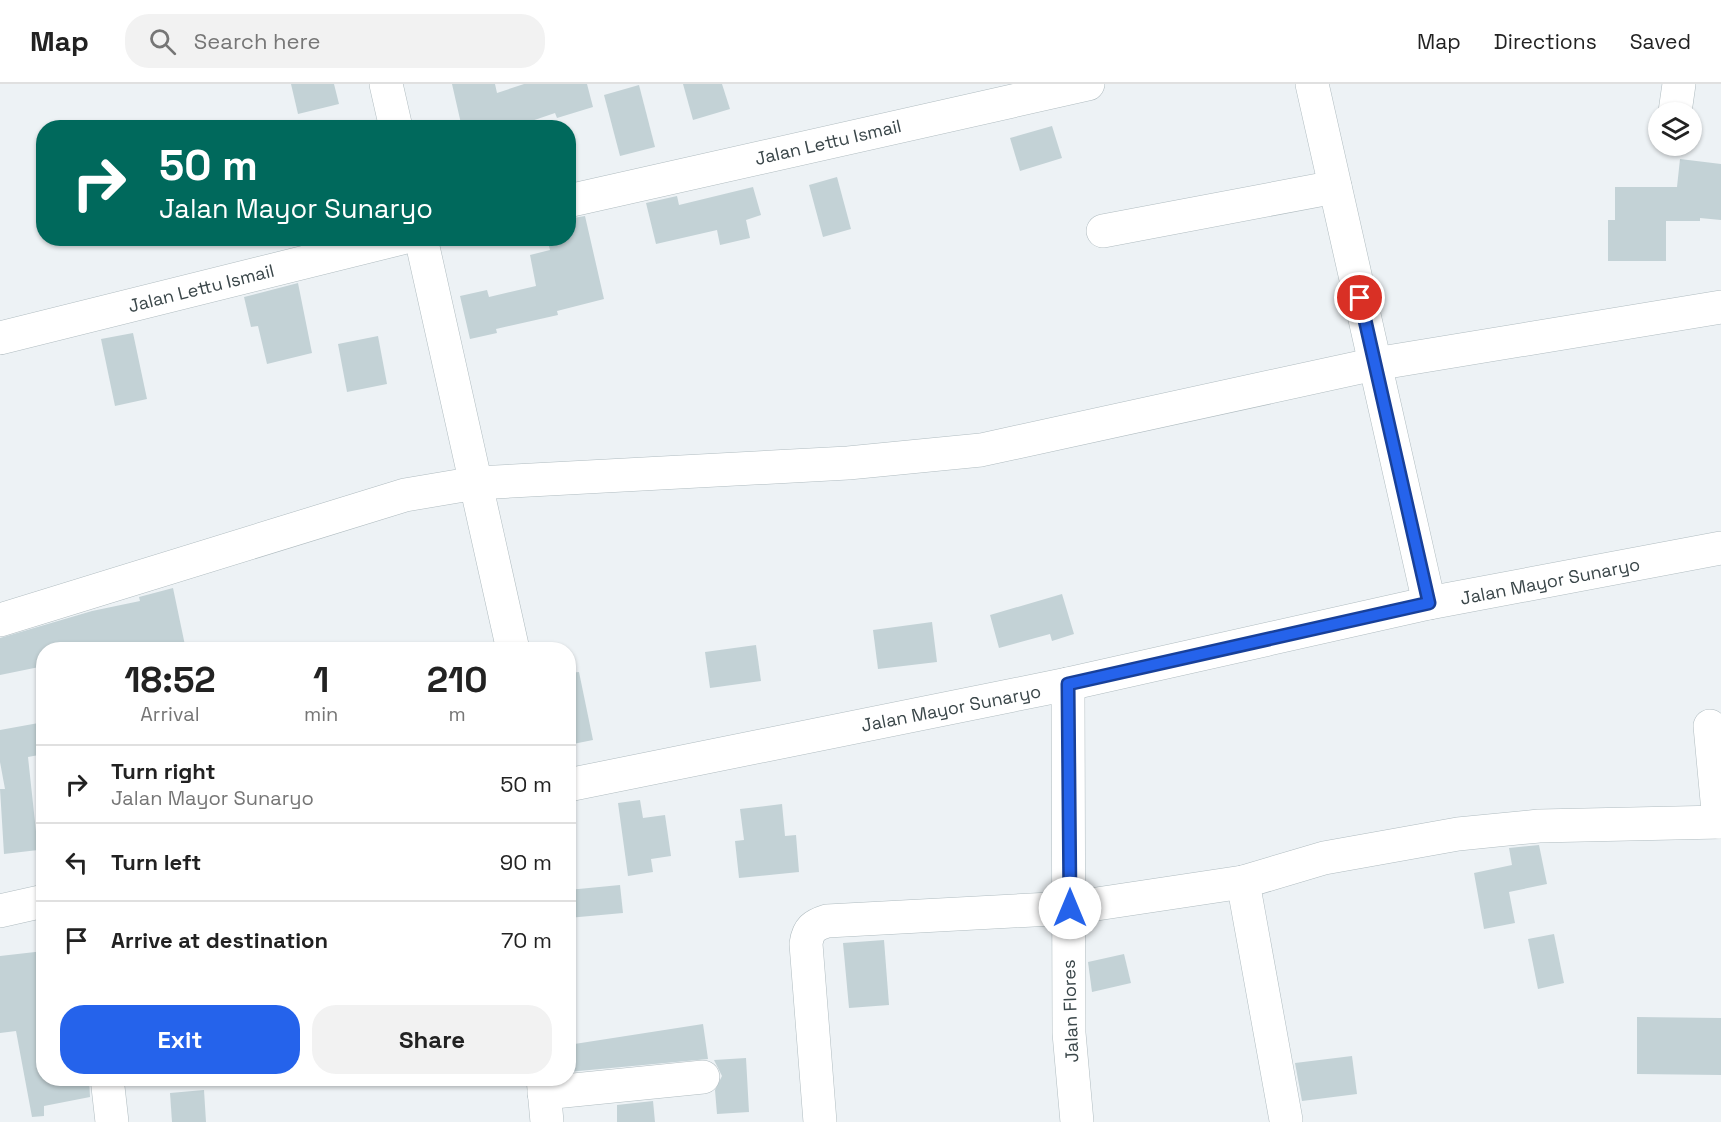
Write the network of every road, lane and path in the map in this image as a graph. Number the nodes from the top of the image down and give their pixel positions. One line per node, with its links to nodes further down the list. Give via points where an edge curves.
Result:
1 (386, 84): 6 (street)
2 (1088, 84): 8 (street, Jalan Lettu Ismail)
3 (1312, 84): 7 (street)
4 (1679, 84): 5 (street)
5 (1676, 102)
6 (394, 120)
7 (1335, 187): 9 (street); 14 (street)
8 (576, 199)
9 (1103, 231)
10 (370, 246): 13 (street, Jalan Lettu Ismail)
11 (423, 246): 15 (street)
12 (1721, 307): 14 (street)
13 (0, 338)
14 (1375, 364): 15 (street, via 1054,436 946,455); 17 (street)
15 (476, 483): 18 (street, via 405,495); 19 (street)
16 (1721, 548): 17 (street, Jalan Mayor Sunaryo)
17 (1429, 603): 20 (street, Jalan Mayor Sunaryo)
18 (0, 620)
19 (511, 642)
20 (1068, 684): 22 (street, Jalan Mayor Sunaryo); 26 (street, Jalan Flores)
21 (1710, 726): 23 (street)
22 (576, 783)
23 (1720, 822): 24 (street, via 1539,826 1458,834 1335,856)
24 (1243, 882): 26 (street); 31 (street)
25 (36, 903): 27 (street)
26 (1070, 908): 33 (street, via 827,921 811,929 806,944); 34 (street, Jalan Flores, via 1069,1033)
27 (0, 911)
28 (703, 1077): 30 (street)
29 (108, 1086): 32 (street)
30 (545, 1098)
31 (1286, 1119)
32 (112, 1122)
33 (820, 1122)
34 (1077, 1122)

